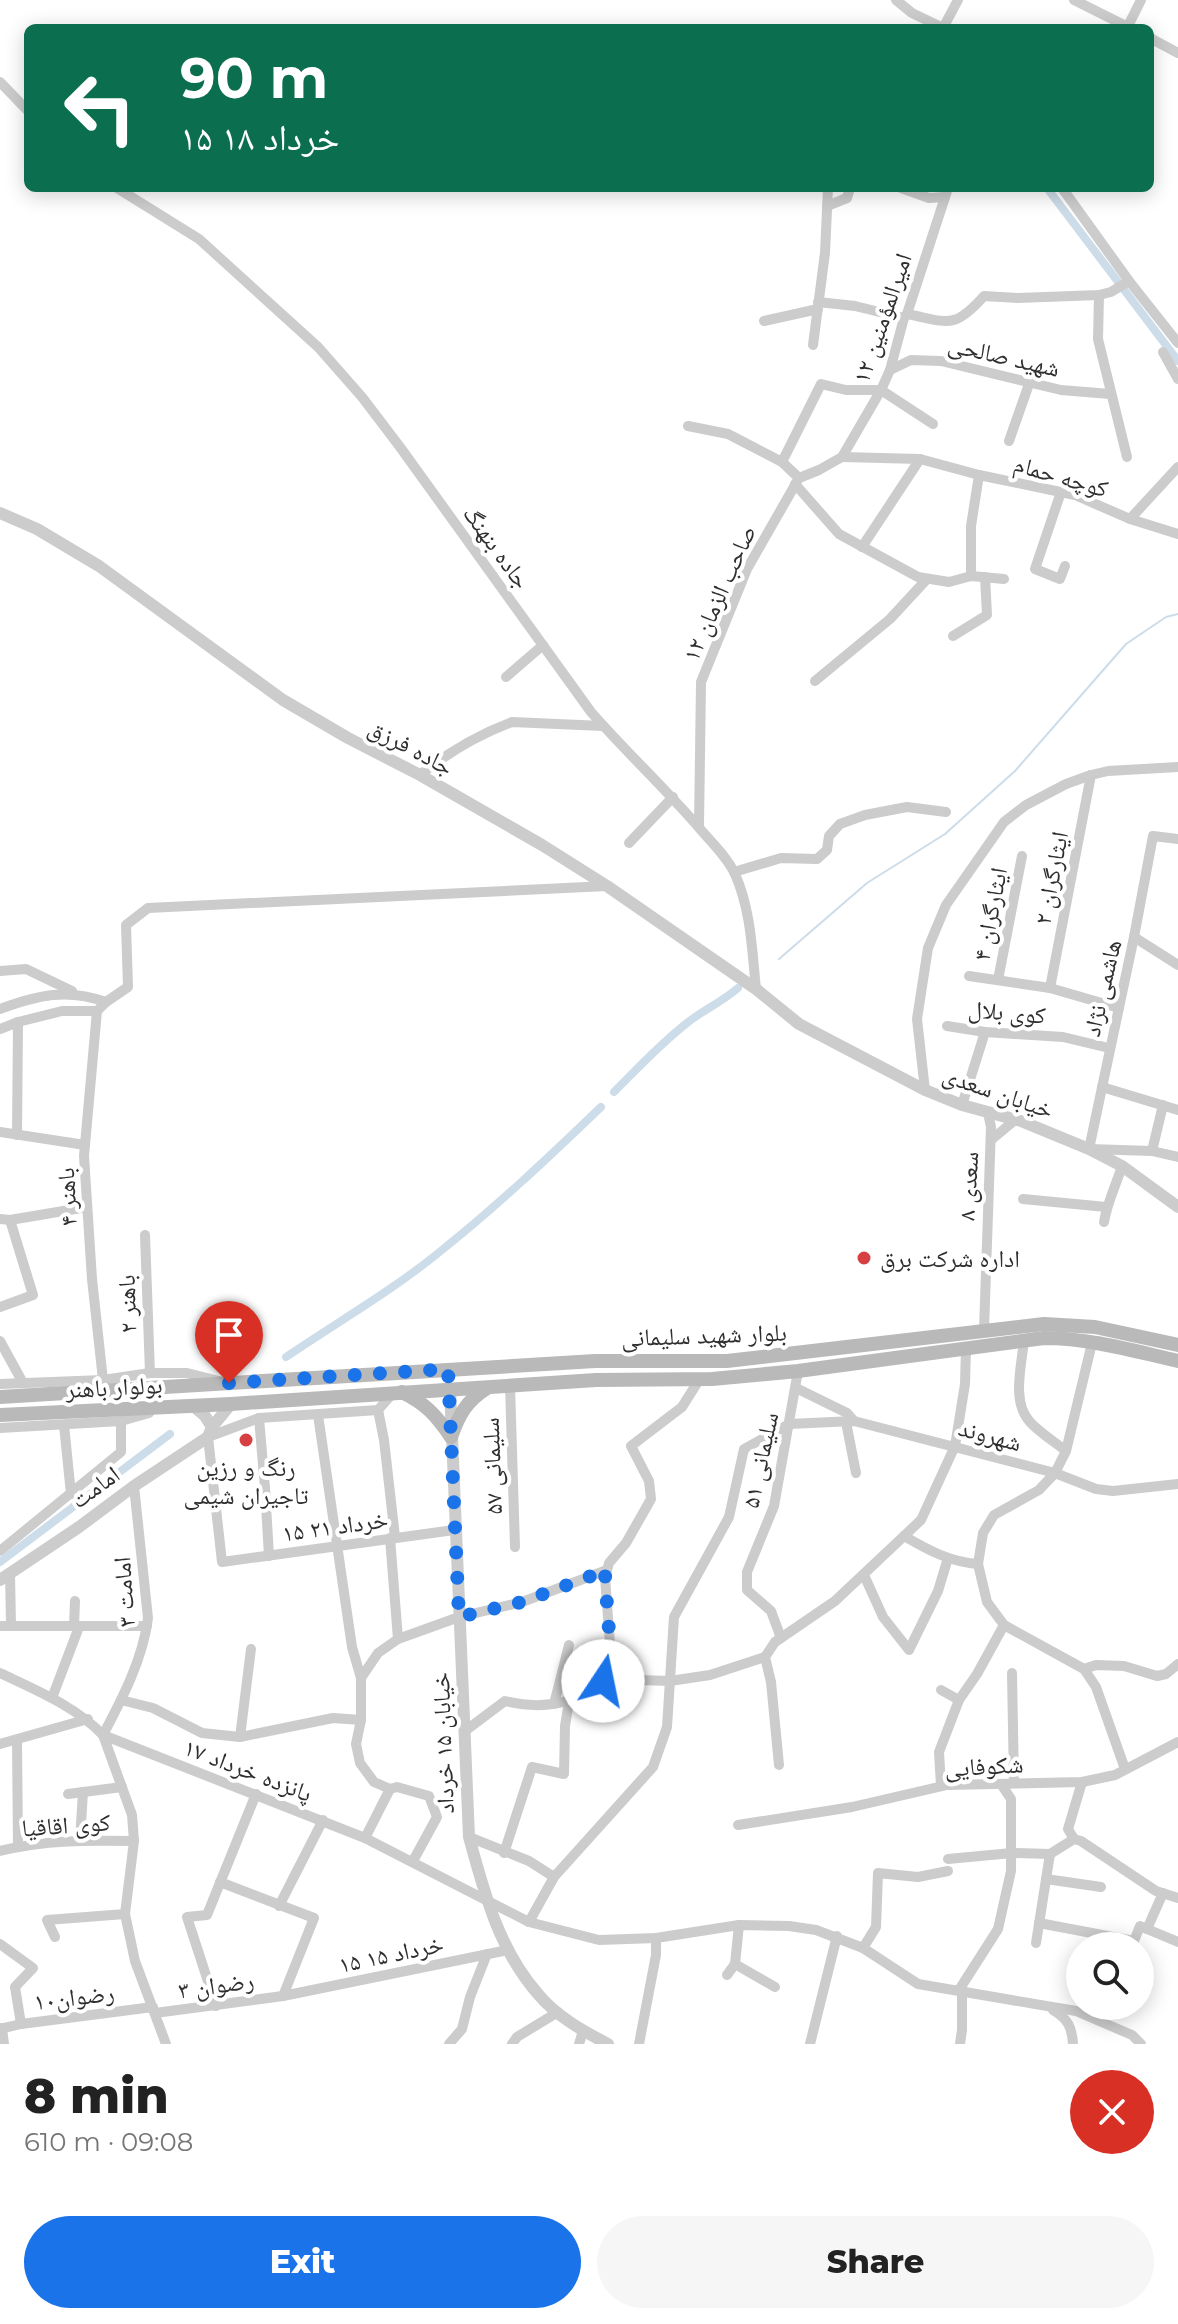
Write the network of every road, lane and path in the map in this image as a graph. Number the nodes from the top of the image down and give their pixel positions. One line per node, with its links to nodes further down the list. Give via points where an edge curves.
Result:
1 (896, 0): 5 (street)
2 (958, 0): 6 (street)
3 (1074, 0): 7 (street)
4 (1141, 0): 8 (street)
5 (935, 24)
6 (945, 24)
7 (1120, 24)
8 (1130, 24)
9 (1154, 40): 10 (street)
10 (1178, 53)
11 (0, 82): 12 (street)
12 (24, 107)
13 (123, 192): 55 (street, جاده بنهنگ, via 199,239 318,347 400,447)
14 (828, 192): 20 (street)
15 (849, 192): 20 (street, via 847,198)
16 (912, 192): 17 (street, via 929,198)
17 (944, 192)
18 (946, 192): 24 (street, امیرالمؤمنین ۱۲)
19 (1065, 192): 21 (street)
20 (827, 206): 23 (street)
21 (1129, 281): 22 (street); 26 (street)
22 (1099, 295): 24 (street, via 984,296 967,315 951,322); 33 (street, via 1098,339)
23 (818, 305): 24 (street); 25 (street); 27 (street)
24 (906, 316): 29 (street, امیرالمؤمنین ۱۲)
25 (764, 321)
26 (1178, 343)
27 (813, 345)
28 (1163, 352): 30 (street)
29 (890, 370): 31 (street, شهید صالحی, via 911,360 941,361); 32 (street, امیرالمؤمنین ۱۲)
30 (1178, 379)
31 (1029, 384): 33 (street, شهید صالحی); 36 (street)
32 (881, 390): 34 (street); 37 (street, امیرالمؤمنین ۱۲); 40 (street, via 821,384)
33 (1110, 394): 38 (street)
34 (933, 424)
35 (688, 426): 40 (street, via 728,434)
36 (1009, 441)
37 (842, 457): 39 (street, کوچه حمام); 43 (street)
38 (1127, 457)
39 (920, 459): 42 (street, کوچه حمام); 48 (street)
40 (782, 462): 43 (street)
41 (1178, 467): 46 (street)
42 (979, 475): 44 (street, کوچه حمام); 50 (street)
43 (797, 481): 48 (street, via 839,534); 64 (street, صاحب الزمان ۱۲, via 747,569 701,682)
44 (1061, 492): 46 (street, کوچه حمام); 49 (street, via 1035,569 1060,579)
45 (0, 513): 60 (street, جاده فرزق, via 99,566 283,700)
46 (1130, 519): 47 (street, کوچه حمام)
47 (1178, 534)
48 (862, 547): 52 (street)
49 (1065, 566)
50 (971, 576): 51 (street); 52 (street, via 949,582)
51 (985, 577): 53 (street); 54 (street, via 987,615)
52 (927, 579): 57 (street, via 890,619)
53 (1004, 579)
54 (953, 636)
55 (543, 645): 56 (street); 58 (street, جاده بنهنگ)
56 (506, 677)
57 (815, 681)
58 (603, 726): 60 (street, via 512,722); 62 (street, جاده بنهنگ)
59 (1178, 767): 61 (street)
60 (420, 775): 69 (street, جاده فرزق)
61 (1091, 775): 75 (street, ایثارگران ۲); 89 (street, via 1004,822 946,905 928,948 917,1019)
62 (673, 797): 64 (street, جاده بنهنگ); 66 (street)
63 (946, 812): 68 (street, via 907,807 865,815 840,824 817,859 781,858)
64 (699, 827): 68 (street, جاده بنهنگ)
65 (1178, 839): 70 (street, هاشمی نژاد, via 1153,836)
66 (629, 843)
67 (1022, 856): 74 (street, ایثارگران ۴)
68 (734, 872): 76 (street, جاده بنهنگ, via 747,907)
69 (607, 886): 76 (street, جاده فرزق); 78 (street, via 148,908 126,925 128,987)
70 (1134, 937): 71 (street); 79 (street, هاشمی نژاد)
71 (1178, 965)
72 (0, 971): 77 (street, via 26,969)
73 (969, 976): 74 (street, کوی بلال)
74 (998, 980): 75 (street, کوی بلال)
75 (1050, 988): 79 (street, کوی بلال)
76 (756, 989): 83 (street, جاده فرزق)
77 (78, 994): 78 (street); 80 (street, via 28,999)
78 (106, 1002): 81 (street)
79 (1119, 1008): 87 (street, هاشمی نژاد)
80 (0, 1009)
81 (97, 1011): 82 (street, via 62,1011); 98 (street, باهنر ۴)
82 (18, 1022): 85 (street); 96 (street)
83 (799, 1024): 89 (street, خیابان سعدی)
84 (947, 1026): 86 (street, کوی بلال)
85 (0, 1029)
86 (985, 1032): 87 (street, کوی بلال, via 1063,1037); 90 (street)
87 (1109, 1048): 88 (street, هاشمی نژاد)
88 (1102, 1087): 91 (street); 99 (street, هاشمی نژاد)
89 (925, 1090): 90 (street, خیابان سعدی)
90 (962, 1105): 93 (street, خیابان سعدی)
91 (1163, 1105): 92 (street); 100 (street)
92 (1178, 1110)
93 (988, 1113): 94 (street, خیابان سعدی); 97 (street, سعدی ۸)
94 (1015, 1120): 97 (street, سعدی ۸); 99 (street, خیابان سعدی)
95 (0, 1132): 96 (street)
96 (17, 1135): 98 (street)
97 (991, 1140): 111 (street, سعدی ۸)
98 (85, 1145): 104 (street, باهنر ۴)
99 (1089, 1149): 100 (street); 102 (street, خیابان سعدی)
100 (1152, 1151): 101 (street)
101 (1178, 1157)
102 (1122, 1166): 105 (street); 106 (street, خیابان سعدی)
103 (1023, 1199): 105 (street)
104 (87, 1207): 107 (street); 123 (street, باهنر ۴)
105 (1106, 1207): 108 (street)
106 (1178, 1207)
107 (5, 1220): 110 (street, via 33,1295)
108 (1104, 1222)
109 (145, 1235): 122 (street, باهنر ۲)
110 (0, 1307)
111 (984, 1330): 112 (main road, بلوار شهید سلیمانی); 116 (main road, بلوار شهید سلیمانی, via 1083,1325)
112 (914, 1339): 118 (main road); 120 (main road, بلوار شهید سلیمانی, via 727,1361)
113 (1024, 1340): 115 (main road, بلوار شهید سلیمانی); 117 (main road, بلوار شهید سلیمانی); 149 (street, via 1021,1405 1028,1421)
114 (0, 1341): 129 (street)
115 (1092, 1343): 119 (main road, بلوار شهید سلیمانی); 149 (street)
116 (1178, 1345)
117 (966, 1348): 118 (main road, بلوار شهید سلیمانی); 148 (street)
118 (916, 1355): 121 (main road, بلوار شهید سلیمانی)
119 (1178, 1361)
120 (448, 1369): 125 (main road, بلوار شهید سلیمانی); 131 (main road)
121 (798, 1371): 124 (main road, بلوار شهید سلیمانی); 130 (street, سلیمانی ۵۱)
122 (150, 1373): 123 (street); 125 (street, via 187,1373)
123 (103, 1380): 129 (street)
124 (699, 1380): 127 (main road, بلوار شهید سلیمانی); 164 (street, via 682,1407 631,1446 649,1481 651,1499)
125 (229, 1383): 129 (main road, بولوار باهنر)
126 (0, 1384): 129 (street)
127 (510, 1385): 128 (main road, بلوار شهید سلیمانی); 159 (street, سلیمانی ۵۷)
128 (490, 1386): 131 (main road, بلوار شهید سلیمانی); 147 (main road, via 466,1403)
129 (28, 1387): 133 (main road, بولوار باهنر)
130 (796, 1388): 142 (street, via 847,1413); 143 (street, سلیمانی ۵۱)
131 (450, 1389): 132 (main road, بلوار شهید سلیمانی); 147 (street, خیابان ۱۵ خرداد)
132 (397, 1392): 134 (main road, بلوار شهید سلیمانی); 137 (street); 147 (main road, via 425,1405)
133 (0, 1397)
134 (231, 1404): 135 (main road, بولوار باهنر); 146 (street, امامت)
135 (192, 1405): 136 (main road, بولوار باهنر); 146 (street, via 205,1416)
136 (168, 1407): 138 (main road, بولوار باهنر); 141 (street)
137 (378, 1410): 139 (street); 157 (street)
138 (0, 1415)
139 (318, 1415): 140 (street); 158 (street)
140 (259, 1418): 146 (street); 161 (street)
141 (121, 1421): 144 (street); 154 (street, via 121,1452)
142 (850, 1421): 143 (street, شهروند); 148 (street, شهروند); 150 (street)
143 (789, 1424): 173 (street, سلیمانی ۵۱, via 774,1506 747,1572 747,1590 771,1611); 184 (street, via 744,1449 729,1517 674,1617)
144 (64, 1425): 145 (street); 154 (street)
145 (0, 1428)
146 (210, 1432): 153 (street, امامت); 161 (street, ۱۵ خرداد ۲١, via 222,1562)
147 (451, 1437): 155 (street, خیابان ۱۵ خرداد)
148 (955, 1446): 151 (street, شهروند); 156 (street, via 921,1520)
149 (1066, 1451): 151 (street)
150 (856, 1473)
151 (1055, 1473): 152 (street, شهروند, via 1113,1491); 163 (street, via 1039,1490 994,1515 983,1533)
152 (1178, 1484)
153 (134, 1486): 166 (street, امامت); 172 (street, امامت ۳)
154 (71, 1494): 160 (street)
155 (454, 1530): 157 (street, ۱۵ خرداد ۲١); 168 (street, خیابان ۱۵ خرداد)
156 (904, 1536): 162 (street); 165 (street)
157 (393, 1538): 158 (street, ۱۵ خرداد ۲١); 174 (street)
158 (338, 1546): 161 (street, ۱۵ خرداد ۲١); 182 (street)
159 (515, 1547)
160 (0, 1551)
161 (269, 1556)
162 (948, 1558): 163 (street); 165 (street, via 909,1650 883,1617)
163 (978, 1564): 169 (street, via 987,1602)
164 (607, 1570): 168 (street, via 522,1602); 183 (street, via 610,1644)
165 (864, 1575): 173 (street)
166 (5, 1577): 170 (street)
167 (75, 1601): 171 (street)
168 (459, 1617): 174 (street); 193 (street, خیابان ۱۵ خرداد)
169 (1004, 1625): 179 (street); 188 (street)
170 (5, 1626): 171 (street)
171 (76, 1626): 172 (street); 186 (street)
172 (147, 1626): 187 (street, امامت ۳)
173 (781, 1638): 177 (street)
174 (398, 1639): 182 (street, via 378,1653)
175 (569, 1645): 190 (street)
176 (251, 1649): 195 (street)
177 (765, 1657): 184 (street); 199 (street)
178 (1178, 1664): 179 (street, via 1162,1676 1124,1666)
179 (1084, 1669): 200 (street, via 1096,1687)
180 (0, 1673): 186 (street, پانزده خرداد ۱۷)
181 (1012, 1673): 202 (street)
182 (361, 1678): 192 (street)
183 (603, 1681): 184 (street); 189 (street)
184 (670, 1681): 225 (street, via 667,1727 653,1767)
185 (941, 1690): 188 (street)
186 (52, 1698): 191 (street, پانزده خرداد ۱۷)
187 (121, 1700): 194 (street, امامت ۳); 195 (street, via 153,1708 202,1733)
188 (959, 1700): 204 (street, via 939,1752)
189 (569, 1702): 190 (street); 219 (street, via 564,1774 532,1767)
190 (554, 1704): 193 (street, via 528,1707 505,1701)
191 (88, 1719): 194 (street, پانزده خرداد ۱۷); 196 (street)
192 (361, 1720): 195 (street, via 333,1718); 206 (street, via 356,1744 360,1763 374,1782)
193 (465, 1731): 212 (street, خیابان ۱۵ خرداد)
194 (103, 1735): 205 (street); 209 (street, پانزده خرداد ۱۷)
195 (240, 1737)
196 (17, 1740): 198 (street); 217 (street)
197 (1178, 1742): 200 (street, شکوفایی)
198 (0, 1744)
199 (779, 1765)
200 (1125, 1769): 201 (street, شکوفایی)
201 (1082, 1782): 202 (street, شکوفایی); 214 (street, via 1068,1829)
202 (1014, 1783): 203 (street, شکوفایی)
203 (1001, 1784): 204 (street, شکوفایی); 220 (street, via 1011,1799)
204 (941, 1786): 211 (street, شکوفایی)
205 (122, 1787): 207 (street); 216 (street)
206 (390, 1789): 213 (street); 223 (street, via 429,1796 437,1817)
207 (83, 1792): 208 (street); 215 (street)
208 (68, 1794)
209 (256, 1794): 210 (street, پانزده خرداد ۱۷); 227 (street)
210 (323, 1820): 213 (street, پانزده خرداد ۱۷); 232 (street)
211 (738, 1825)
212 (469, 1837): 219 (street); 231 (street, خیابان ۱۵ خرداد)
213 (365, 1838): 223 (street, پانزده خرداد ۱۷)
214 (1074, 1839): 221 (street); 229 (street)
215 (80, 1840): 216 (street, کوی اقاقیا); 217 (street, کوی اقاقیا)
216 (134, 1841): 233 (street)
217 (18, 1847): 218 (street, کوی اقاقیا)
218 (0, 1851)
219 (504, 1853): 225 (street)
220 (1012, 1853): 221 (street); 222 (street); 252 (street, via 998,1929)
221 (1050, 1854): 226 (street)
222 (948, 1859)
223 (413, 1861): 231 (street, پانزده خرداد ۱۷)
224 (948, 1871): 246 (street, via 918,1877 878,1873 876,1927)
225 (554, 1877): 234 (street)
226 (1046, 1879): 228 (street); 235 (street)
227 (220, 1882): 232 (street); 254 (street, via 207,1915 187,1917)
228 (1101, 1887)
229 (1163, 1893): 230 (street); 237 (street)
230 (1178, 1898)
231 (486, 1899): 234 (street, پانزده خرداد ۱۷); 247 (street, خیابان ۱۵ خرداد)
232 (279, 1906): 253 (street, via 314,1918)
233 (125, 1914): 241 (street, via 47,1920); 256 (street, via 135,1961)
234 (529, 1922): 242 (street, پانزده خرداد ۱۷, via 599,1940)
235 (1039, 1923): 238 (street); 244 (street)
236 (739, 1925): 240 (street, پانزده خرداد ۱۷, via 789,1926); 242 (street, پانزده خرداد ۱۷); 249 (street)
237 (1147, 1929): 239 (street, via 1140,1926); 243 (street)
238 (1079, 1932)
239 (1138, 1932)
240 (837, 1936): 246 (street, پانزده خرداد ۱۷); 268 (street)
241 (55, 1937)
242 (656, 1938): 267 (street)
243 (1178, 1942)
244 (1036, 1943)
245 (0, 1944): 259 (street, via 33,1968 15,1987)
246 (863, 1948): 252 (street, پانزده خرداد ۱۷, via 918,1984)
247 (508, 1950): 248 (street, ۱۵ خرداد ۱۵); 257 (street, خیابان ۱۵ خرداد, via 538,1995)
248 (487, 1954): 253 (street, ۱۵ خرداد ۱۵); 264 (street, via 462,2029)
249 (735, 1964): 250 (street); 251 (street)
250 (727, 1975)
251 (775, 1987)
252 (960, 1991): 255 (street, پانزده خرداد ۱۷); 269 (street)
253 (283, 1996): 254 (street, رضوان ۳)
254 (216, 2006): 256 (street, رضوان ۳)
255 (1048, 2007): 258 (street, پانزده خرداد ۱۷); 270 (street, via 1072,2028)
256 (154, 2010): 259 (street, رضوان۱۰); 263 (street)
257 (558, 2012): 261 (street, خیابان ۱۵ خرداد); 265 (street)
258 (1102, 2021): 271 (street, پانزده خرداد ۱۷)
259 (21, 2024): 260 (street, رضوان۱۰)
260 (1, 2029): 262 (street)
261 (581, 2038): 266 (street, خیابان ۱۵ خرداد)
262 (4, 2044)
263 (166, 2044)
264 (449, 2044)
265 (512, 2044)
266 (608, 2044)
267 (639, 2044)
268 (810, 2044)
269 (960, 2044)
270 (1073, 2044)
271 (1141, 2044)

